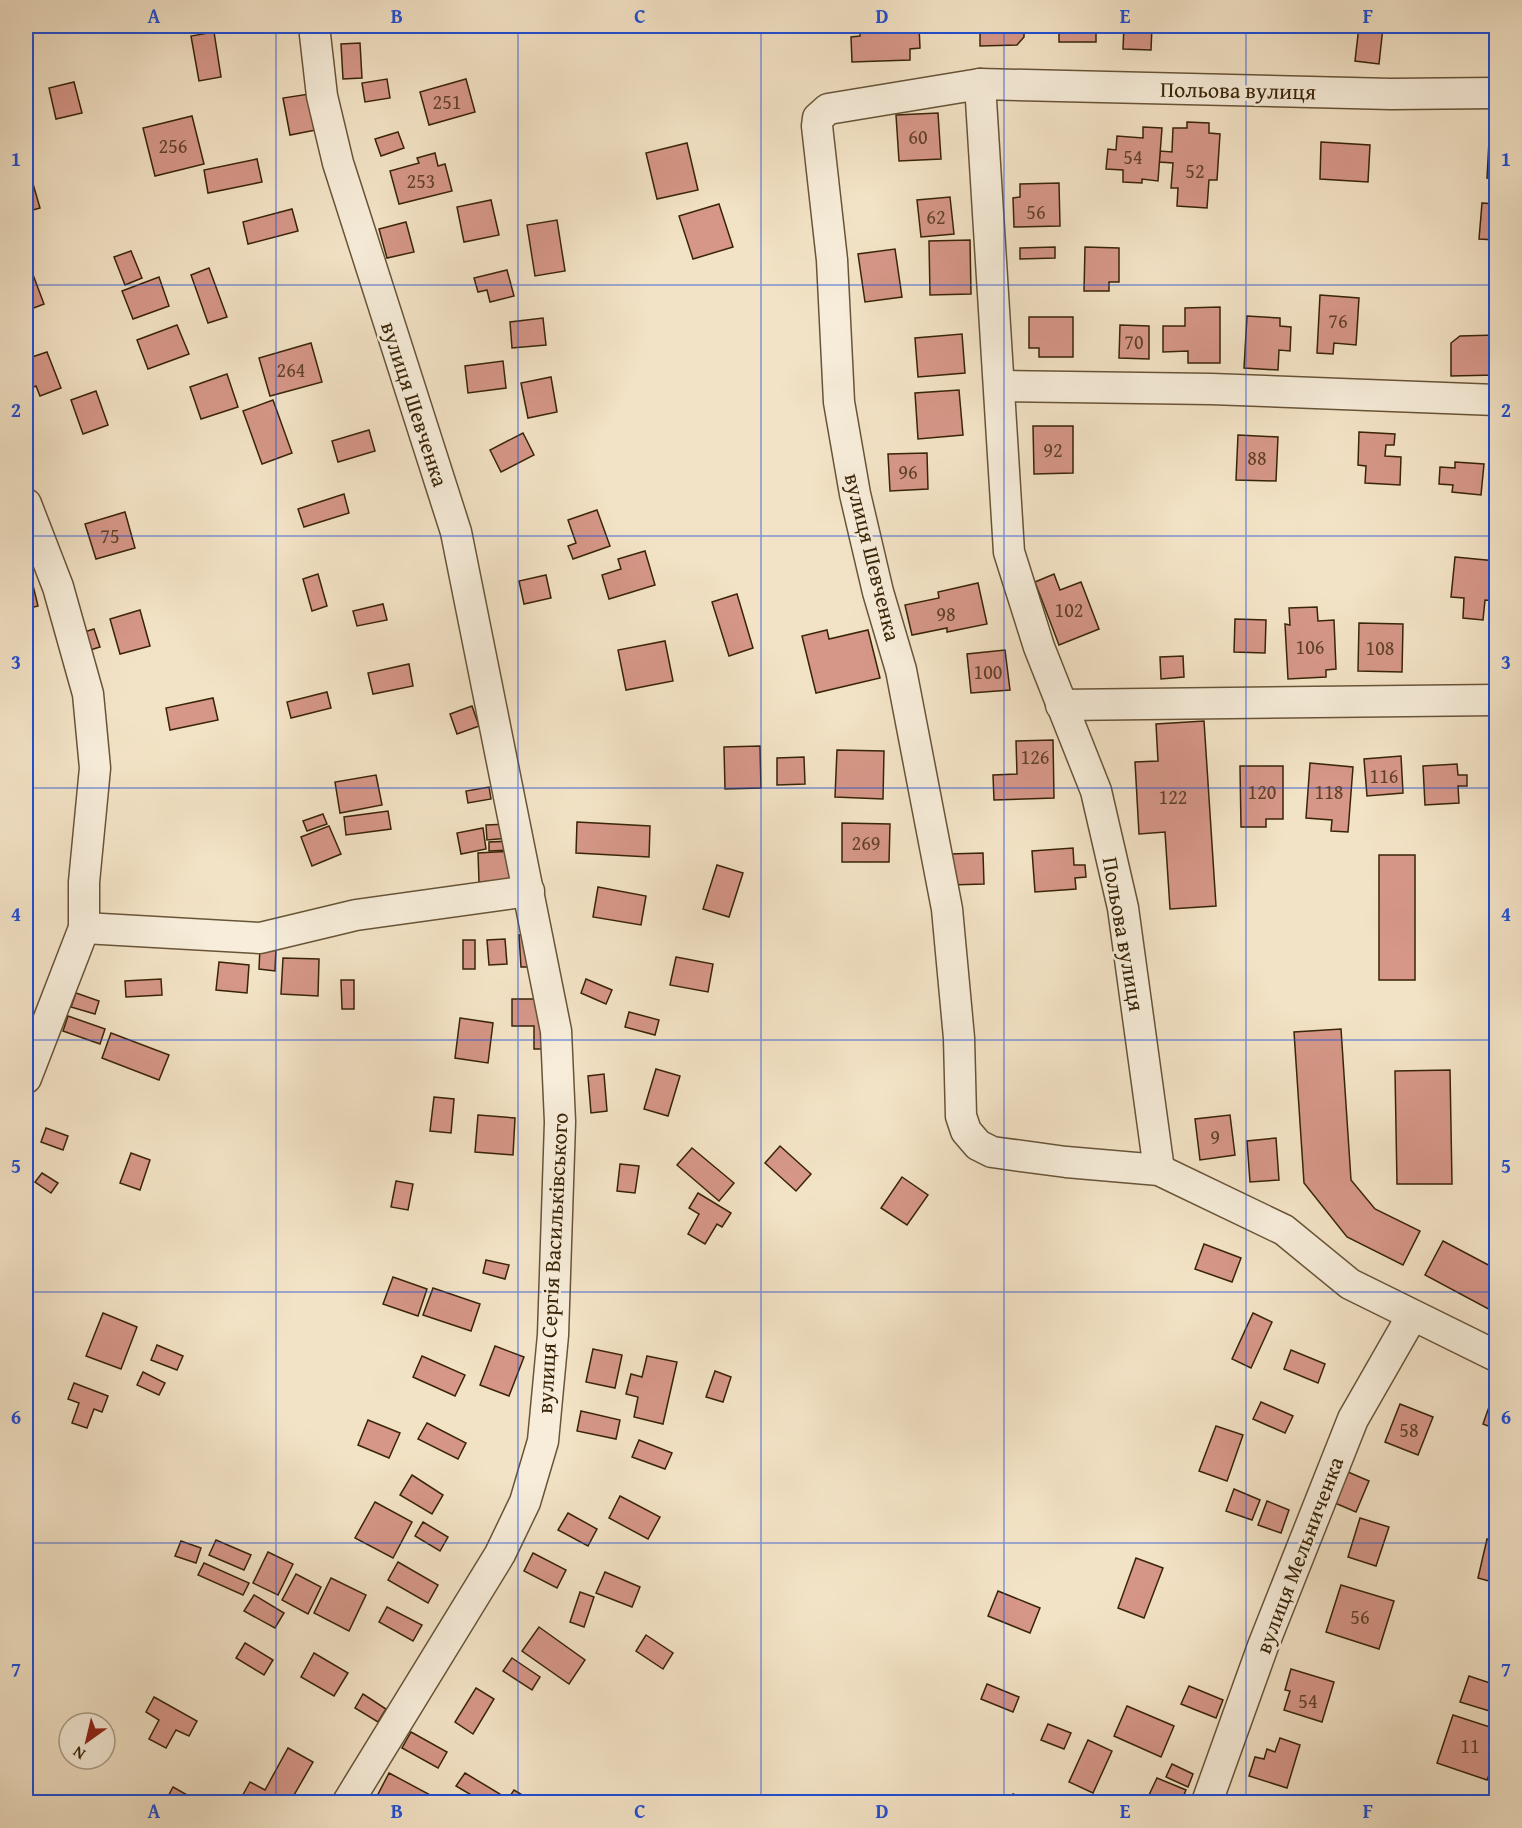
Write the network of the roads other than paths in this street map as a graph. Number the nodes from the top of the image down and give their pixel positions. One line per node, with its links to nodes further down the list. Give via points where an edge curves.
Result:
1 (314, 26): 10 (street, вулиця Шевченка, via 322,96 338,163 456,532)
2 (980, 84): 3 (street, Польова вулиця); 4 (street, Польова вулиця); 5 (street, Польова вулиця)
3 (1497, 93)
4 (828, 109): 13 (street, вулиця Шевченка, via 818,118 817,126 832,260 839,402 855,494 900,670 946,909 961,1116 966,1131 978,1145 992,1152)
5 (1000, 386): 6 (street); 9 (street, Польова вулиця, via 1009,552)
6 (1497, 400)
7 (26, 504): 11 (street, via 58,587 88,694 95,768 84,882)
8 (1497, 700): 9 (street)
9 (1061, 705): 13 (street, Польова вулиця, via 1096,791 1123,908)
10 (530, 891): 11 (street, via 356,915 260,938); 16 (street, вулиця Сергія Васильківського, via 556,1031 560,1122 553,1335 543,1441 525,1502 500,1554)
11 (84, 928): 12 (street)
12 (26, 1078)
13 (1159, 1170): 14 (street, via 1284,1230 1350,1284)
14 (1412, 1316): 15 (street); 17 (street, вулиця Мельниченка, via 1349,1429 1263,1646)
15 (1497, 1356)
16 (348, 1803)
17 (1207, 1803)

